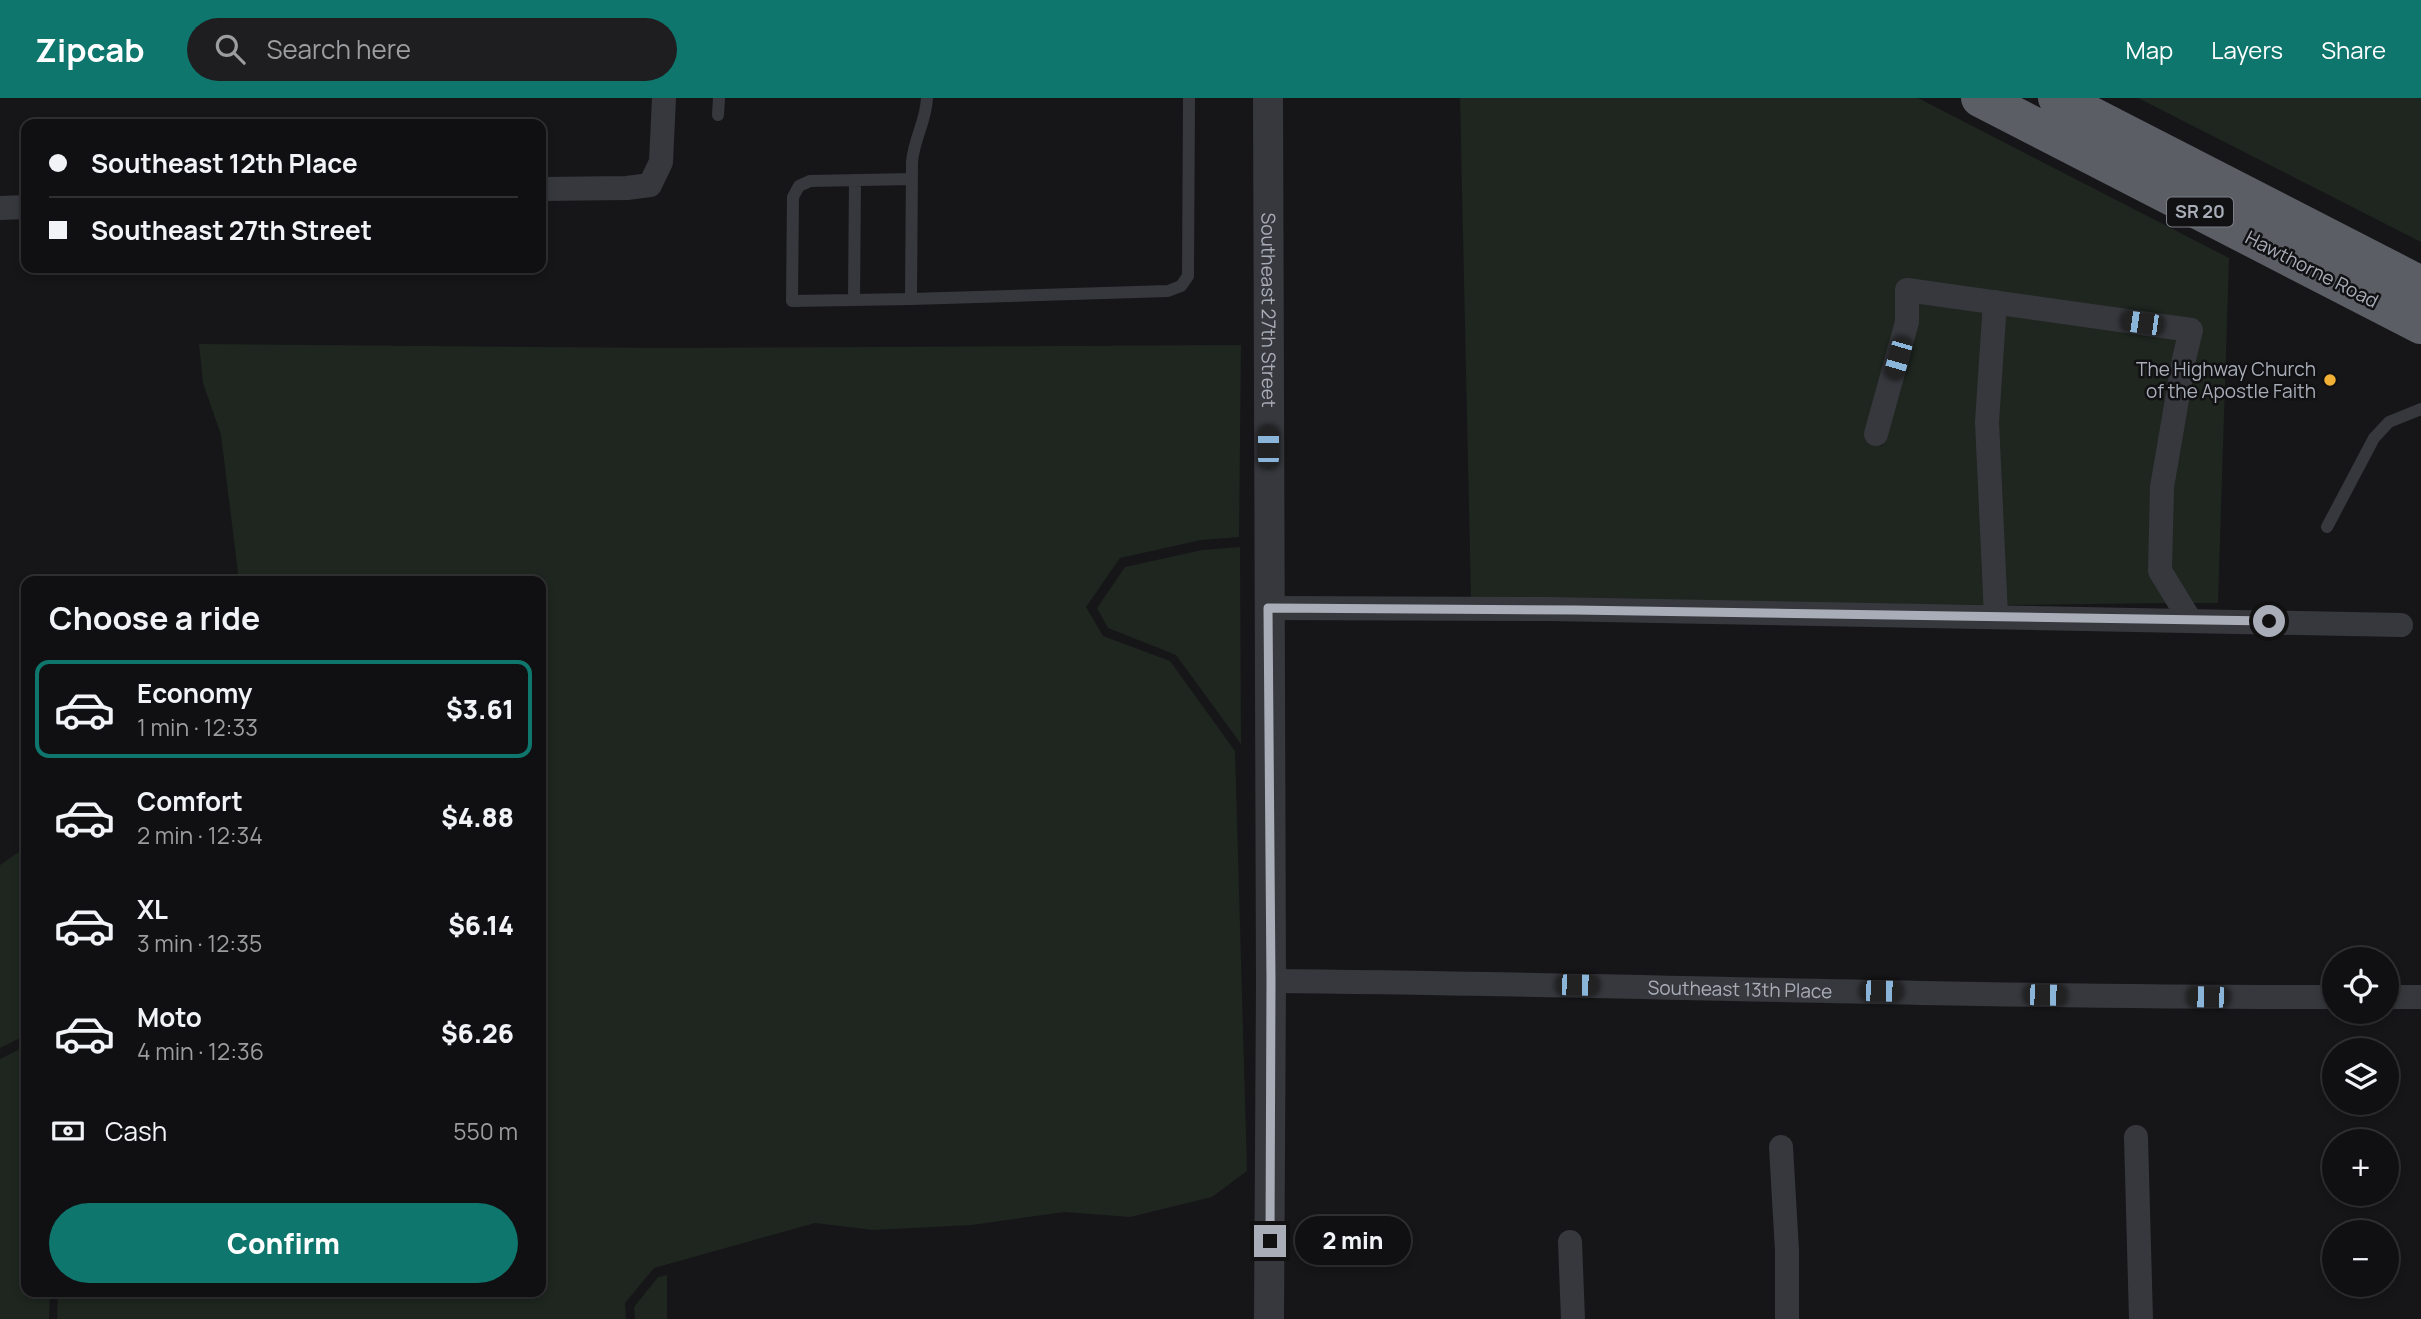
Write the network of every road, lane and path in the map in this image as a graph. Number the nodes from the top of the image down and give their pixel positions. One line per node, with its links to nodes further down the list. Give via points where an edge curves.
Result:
1 (664, 98): 11 (street, via 661,162 650,185)
2 (719, 98): 8 (lane)
3 (927, 98): 9 (lane, via 914,144)
4 (1189, 98): 16 (lane, via 1188,276 1181,286 1168,291)
5 (1268, 98): 23 (street, Southeast 27th Street)
6 (1980, 98): 12 (highway, Hawthorne Road / SR 20)
7 (2057, 98): 12 (highway, Hawthorne Road / SR 20)
8 (718, 116)
9 (912, 179): 10 (lane); 16 (lane)
10 (855, 180): 17 (lane); 17 (lane, via 810,181 799,186 793,197 792,301)
11 (546, 189)
12 (2220, 202): 15 (highway, Hawthorne Road / SR 20); 19 (highway, Hawthorne Road / SR 20)
13 (21, 207): 14 (street)
14 (0, 208)
15 (2421, 285)
16 (911, 299): 17 (lane)
17 (854, 300)
18 (1995, 302): 21 (street, via 1906,290 1907,322); 24 (street, via 1987,422); 25 (street, via 2191,330 2162,487 2160,570)
19 (2421, 325)
20 (2421, 409): 22 (lane, via 2389,422 2374,438)
21 (1876, 434)
22 (2327, 527)
23 (1268, 608): 24 (street); 27 (street, Southeast 27th Street)
24 (1996, 616): 25 (street)
25 (2190, 620): 26 (street)
26 (2401, 625)
27 (1271, 981): 28 (street, Southeast 13th Place); 34 (street, Southeast 27th Street)
28 (2322, 997)
29 (2399, 997): 30 (street)
30 (2421, 997)
31 (2136, 1137): 37 (street)
32 (1781, 1147): 36 (street)
33 (1570, 1242): 35 (street)
34 (1269, 1319)
35 (1573, 1319)
36 (1787, 1319)
37 (2141, 1319)

